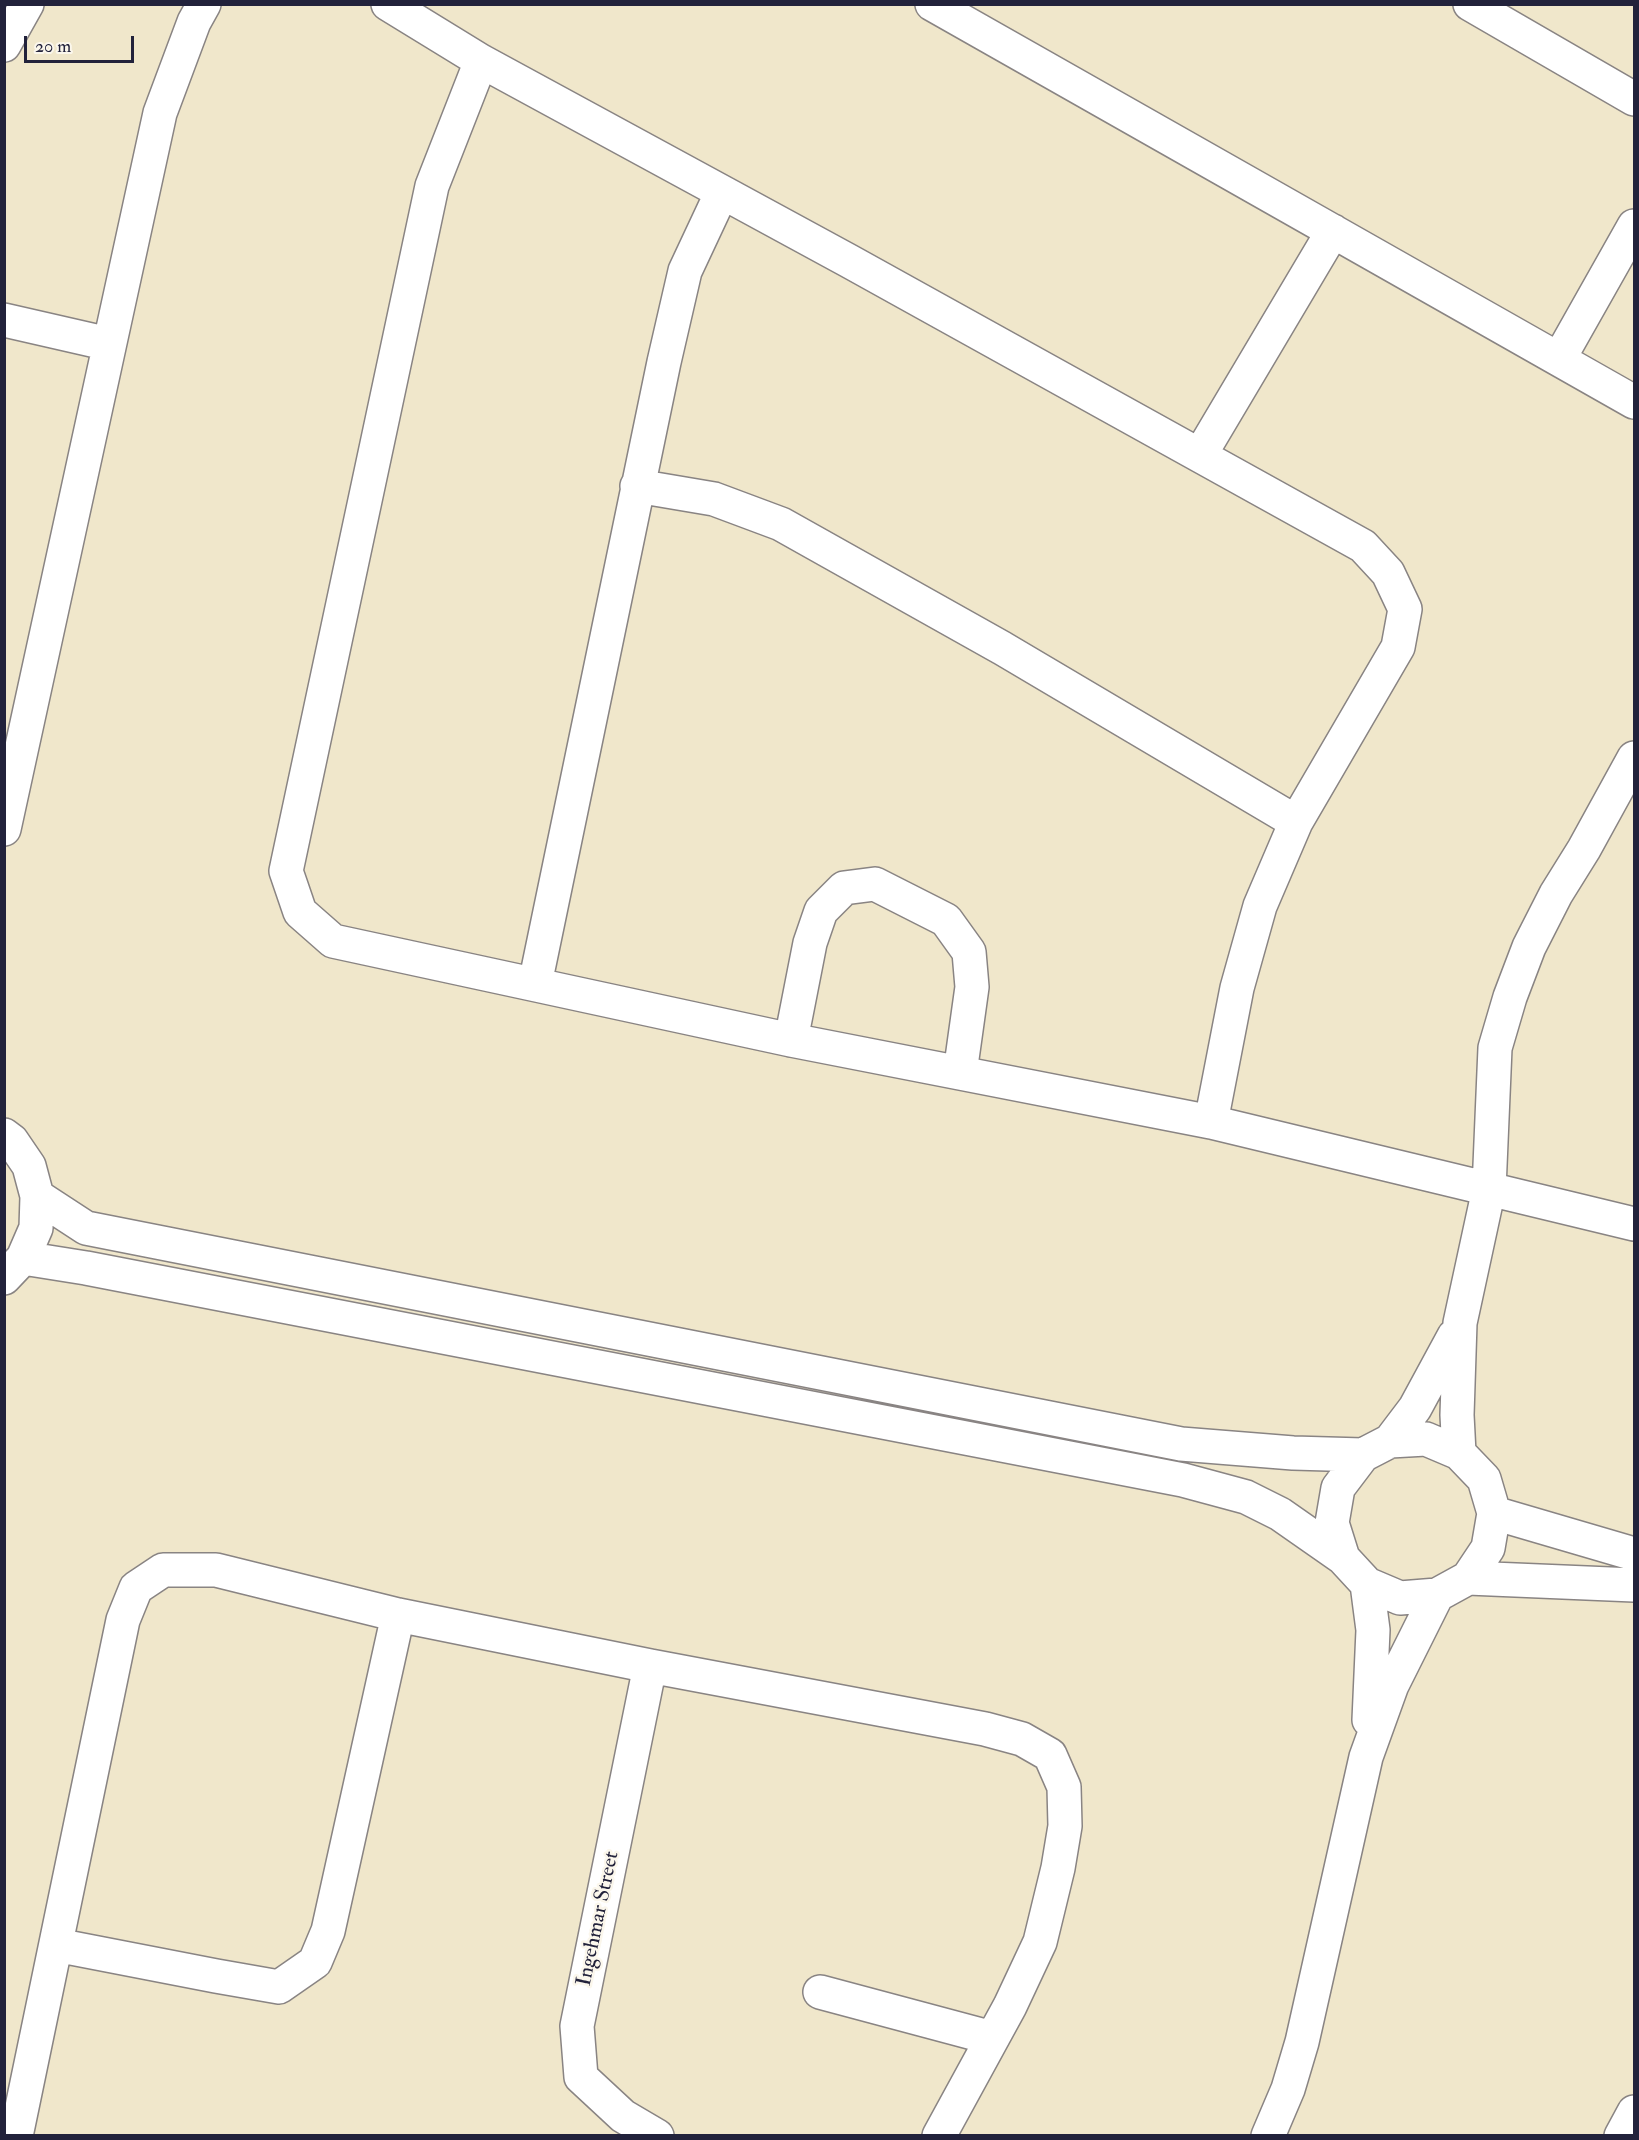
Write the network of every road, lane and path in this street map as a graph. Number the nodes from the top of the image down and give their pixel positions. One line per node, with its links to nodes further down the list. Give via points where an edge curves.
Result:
1 (27, 4): 6 (street)
2 (204, 4): 13 (street, via 160,113)
3 (388, 4): 7 (street)
4 (932, 4): 11 (street)
5 (1470, 4): 8 (street)
6 (4, 45)
7 (481, 61): 9 (street); 21 (street, via 432,186 286,872 300,912 333,941)
8 (1635, 99)
9 (722, 192): 16 (street); 17 (street, via 685,271)
10 (1635, 226): 14 (street)
11 (1333, 231): 14 (street); 16 (street)
12 (4, 320): 13 (street)
13 (109, 344): 20 (street)
14 (1559, 359): 15 (street)
15 (1635, 402)
16 (1200, 454): 19 (street, via 1363,546 1388,573 1405,609 1398,646)
17 (638, 486): 19 (street, via 714,499 781,524 1002,648); 21 (street)
18 (1635, 758): 26 (street, via 1556,894 1529,947 1510,997 1495,1047)
19 (1296, 822): 24 (street, via 1260,906 1237,988)
20 (4, 829)
21 (535, 984): 22 (street)
22 (791, 1040): 23 (street); 23 (street, via 810,944 821,911 844,888 875,884 946,920 969,952 972,987)
23 (960, 1073): 24 (street)
24 (1211, 1122): 26 (street)
25 (4, 1135): 27 (street, via 12,1140 29,1166)
26 (1489, 1189): 28 (street); 30 (street)
27 (37, 1196): 29 (street, via 36,1228); 31 (street, via 86,1228 1181,1444 1293,1453)
28 (1635, 1224)
29 (14, 1268): 35 (street, via 86,1268 1183,1480 1246,1497 1280,1514)
30 (1460, 1323): 31 (street, via 1421,1398); 32 (street)
31 (1377, 1448): 32 (street, via 1426,1439); 35 (street, via 1338,1488 1332,1524)
32 (1459, 1453): 33 (street, via 1484,1479)
33 (1494, 1513): 34 (street); 36 (street, via 1488,1548)
34 (1635, 1554)
35 (1343, 1558): 37 (street)
36 (1468, 1578): 38 (street); 39 (street)
37 (1367, 1584): 39 (street, via 1401,1598); 42 (street, via 1372,1677)
38 (1635, 1585)
39 (1437, 1595): 42 (street, via 1392,1685)
40 (398, 1615): 41 (street); 43 (street, via 328,1931 315,1962 279,1987); 43 (street, via 216,1569 163,1570 136,1588 123,1620)
41 (650, 1666): 45 (street, via 985,1729 1022,1739 1050,1755 1064,1787 1065,1826 1058,1868 1040,1942); 48 (street, Ingehmar Street, via 577,2026 581,2077 623,2116)
42 (1366, 1757): 50 (street, via 1302,2042)
43 (56, 1945): 47 (street)
44 (820, 1992): 45 (street)
45 (992, 2038): 49 (street)
46 (1635, 2112): 51 (street)
47 (16, 2136)
48 (657, 2136)
49 (939, 2136)
50 (1268, 2136)
51 (1621, 2136)

